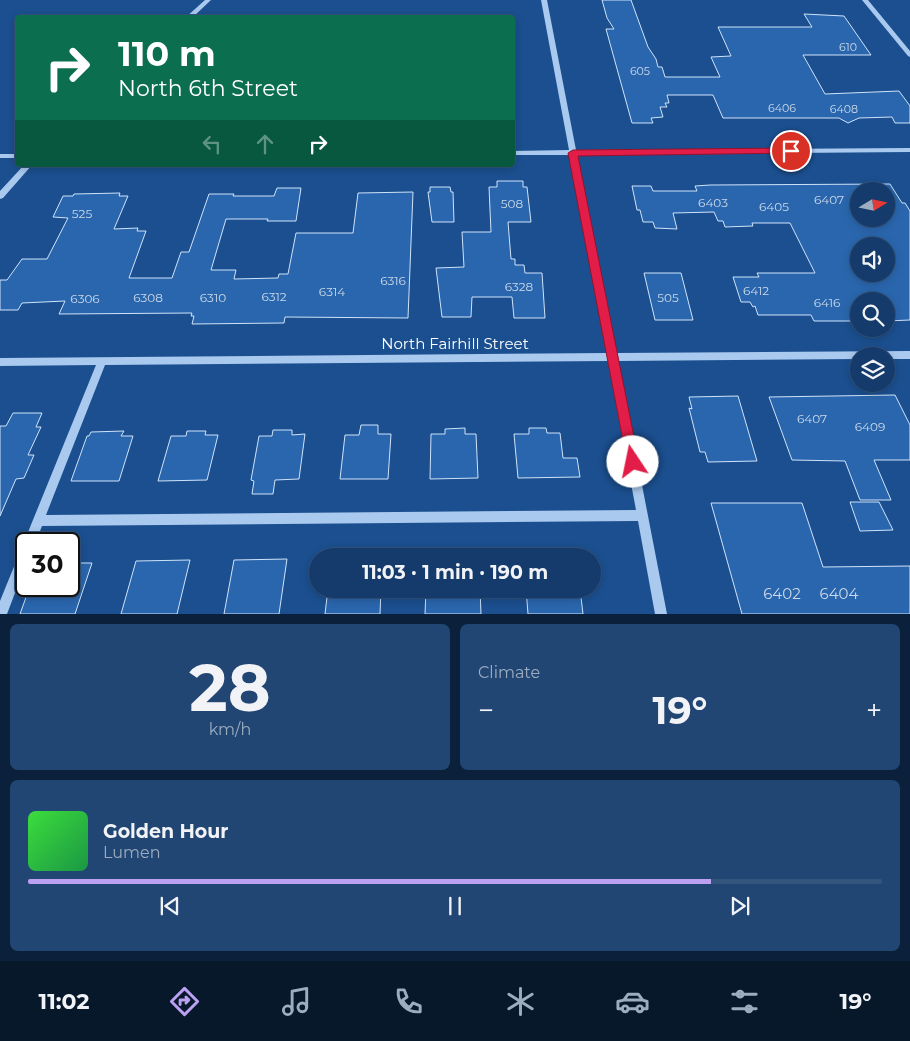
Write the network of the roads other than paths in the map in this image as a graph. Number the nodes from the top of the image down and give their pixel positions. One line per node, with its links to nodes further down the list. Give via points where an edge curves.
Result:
1 (208, 0): 4 (street)
2 (544, 0): 8 (street)
3 (865, 0): 5 (street)
4 (191, 15)
5 (910, 55)
6 (910, 150): 8 (street)
7 (515, 153): 8 (street)
8 (573, 153): 14 (street)
9 (0, 156): 10 (street)
10 (15, 156)
11 (26, 167): 12 (street)
12 (0, 196)
13 (910, 355): 14 (street, North Fairhill Street)
14 (613, 357): 15 (street, North Fairhill Street); 17 (street)
15 (102, 361): 16 (street, North Fairhill Street); 18 (street)
16 (0, 362)
17 (643, 515): 18 (street); 22 (street)
18 (38, 521): 19 (street)
19 (34, 532)
20 (15, 578): 21 (street)
21 (1, 614)
22 (661, 614)

